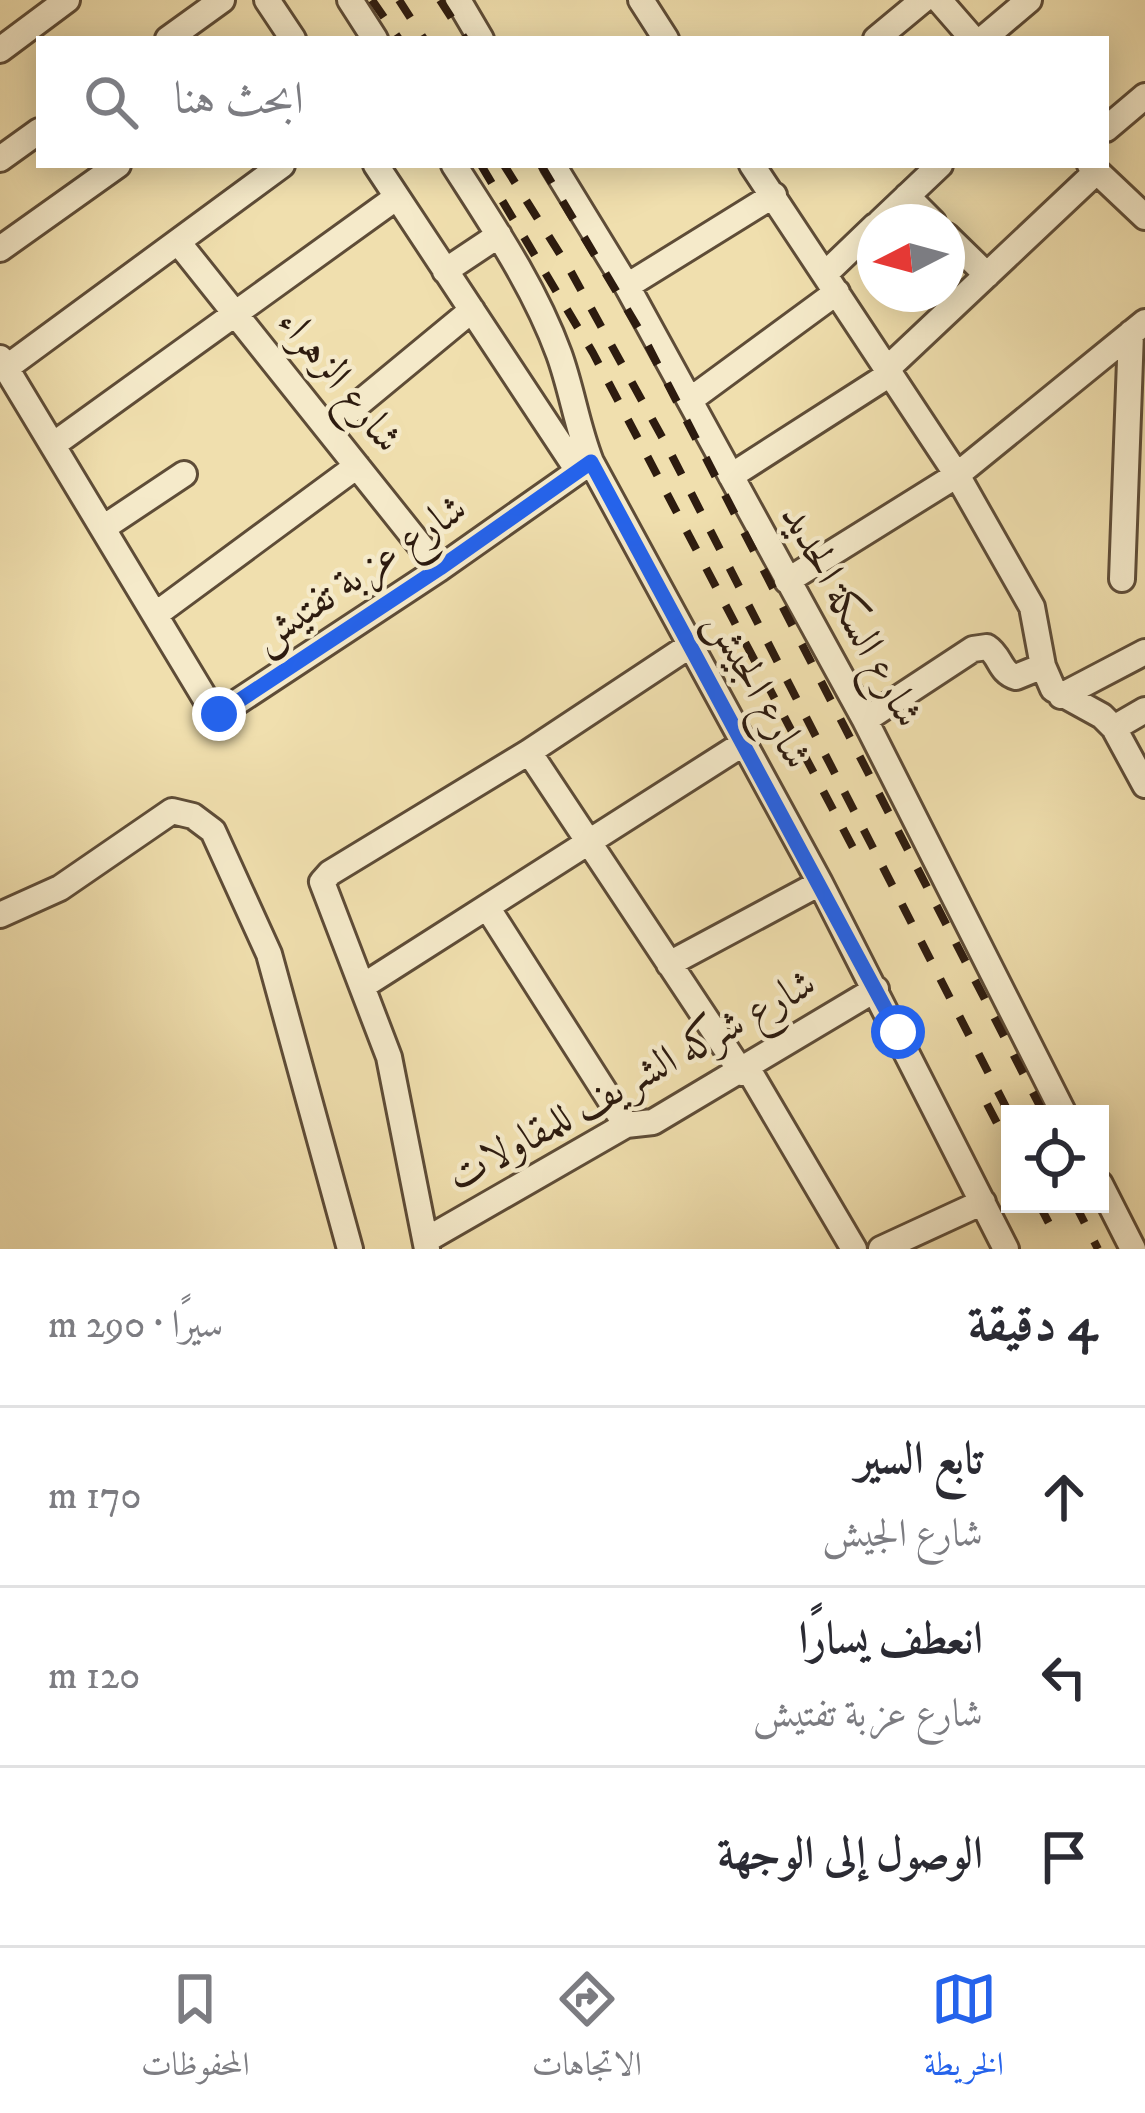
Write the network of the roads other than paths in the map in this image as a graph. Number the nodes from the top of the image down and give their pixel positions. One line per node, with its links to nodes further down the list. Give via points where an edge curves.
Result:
1 (67, 0): 18 (street)
2 (223, 0): 10 (street)
3 (266, 0): 11 (street)
4 (350, 0): 12 (street)
5 (458, 0): 13 (street)
6 (640, 0): 14 (street)
7 (923, 0): 15 (street)
8 (939, 0): 16 (street)
9 (1029, 0): 17 (street)
10 (172, 36)
11 (290, 36)
12 (372, 36)
13 (479, 36)
14 (664, 36)
15 (879, 36)
16 (970, 36)
17 (987, 36)
18 (0, 50)
19 (1145, 96): 20 (street)
20 (1109, 126)
21 (36, 133): 22 (street)
22 (0, 158)
23 (114, 168): 39 (street)
24 (278, 168): 38 (street)
25 (378, 168): 33 (street)
26 (456, 168): 37 (street, شارع الجيش)
27 (559, 168): 45 (street, شارع السكة الحديد)
28 (754, 168): 31 (street)
29 (937, 168): 32 (street)
30 (1093, 168): 36 (street); 43 (street)
31 (774, 195): 44 (street); 45 (street)
32 (907, 196): 34 (street); 35 (street)
33 (397, 197): 42 (street); 47 (street)
34 (898, 204)
35 (915, 204)
36 (1145, 218)
37 (499, 235): 42 (street); 55 (street, شارع الجيش, via 548,326)
38 (178, 242): 47 (street, شارع الزهراء); 49 (street)
39 (0, 249)
40 (857, 250): 44 (street)
41 (965, 254): 43 (street)
42 (446, 271): 46 (street)
43 (987, 275): 50 (street)
44 (831, 283): 50 (street); 51 (street)
45 (627, 286): 51 (street, شارع السكة الحديد)
46 (472, 310): 52 (street); 55 (street)
47 (235, 314): 52 (street, شارع الزهراء); 53 (street)
48 (1138, 327): 57 (street); 61 (street)
49 (3, 363): 53 (street, شارع عزبة تفتيش)
50 (889, 372): 57 (street); 58 (street)
51 (689, 400): 58 (street, شارع السكة الحديد)
52 (328, 429): 54 (street, شارع الزهراء)
53 (52, 445): 59 (street, شارع عزبة تفتيش)
54 (357, 466): 60 (street, شارع الزهراء); 63 (street)
55 (584, 467): 60 (street, شارع عزبة تفتيش); 64 (street, شارع الجيش)
56 (184, 473): 59 (street)
57 (957, 475): 62 (street); 66 (street, via 1032,607)
58 (731, 476): 62 (street, شارع السكة الحديد)
59 (103, 528): 63 (street, شارع عزبة تفتيش)
60 (440, 568): 63 (street, شارع عزبة تفتيش, via 222,714)
61 (1122, 580)
62 (787, 581): 69 (street, شارع السكة الحديد)
63 (154, 615)
64 (689, 646): 71 (street, شارع الجيش); 72 (street)
65 (1145, 652): 67 (street)
66 (1043, 666): 67 (street); 69 (street, via 1016,677 987,647 973,649)
67 (1061, 696): 70 (street)
68 (1145, 710): 70 (street)
69 (865, 721): 82 (street, شارع السكة الحديد)
70 (1114, 728): 73 (street)
71 (744, 743): 74 (street); 75 (street, شارع الجيش)
72 (529, 752): 74 (street); 79 (street, via 325,877 321,888)
73 (1143, 776)
74 (589, 842): 76 (street); 78 (street)
75 (820, 883): 78 (street); 80 (street, شارع الجيش)
76 (487, 907): 79 (street); 83 (street)
77 (0, 914): 87 (street, via 60,888 172,811 213,831 269,954)
78 (669, 964): 81 (street)
79 (363, 986): 86 (street, via 389,1057)
80 (876, 989): 81 (street, شارع شركه الشريف للمقاولات); 84 (street, شارع الجيش)
81 (745, 1071): 83 (street, شارع شركه الشريف للمقاولات, via 653,1122); 88 (street)
82 (1059, 1105)
83 (626, 1125): 86 (street, شارع شركه الشريف للمقاولات)
84 (983, 1202): 89 (street); 90 (street, شارع الجيش)
85 (1109, 1202): 91 (street)
86 (426, 1244)
87 (350, 1249)
88 (854, 1249)
89 (881, 1249)
90 (1006, 1249)
91 (1133, 1249)

